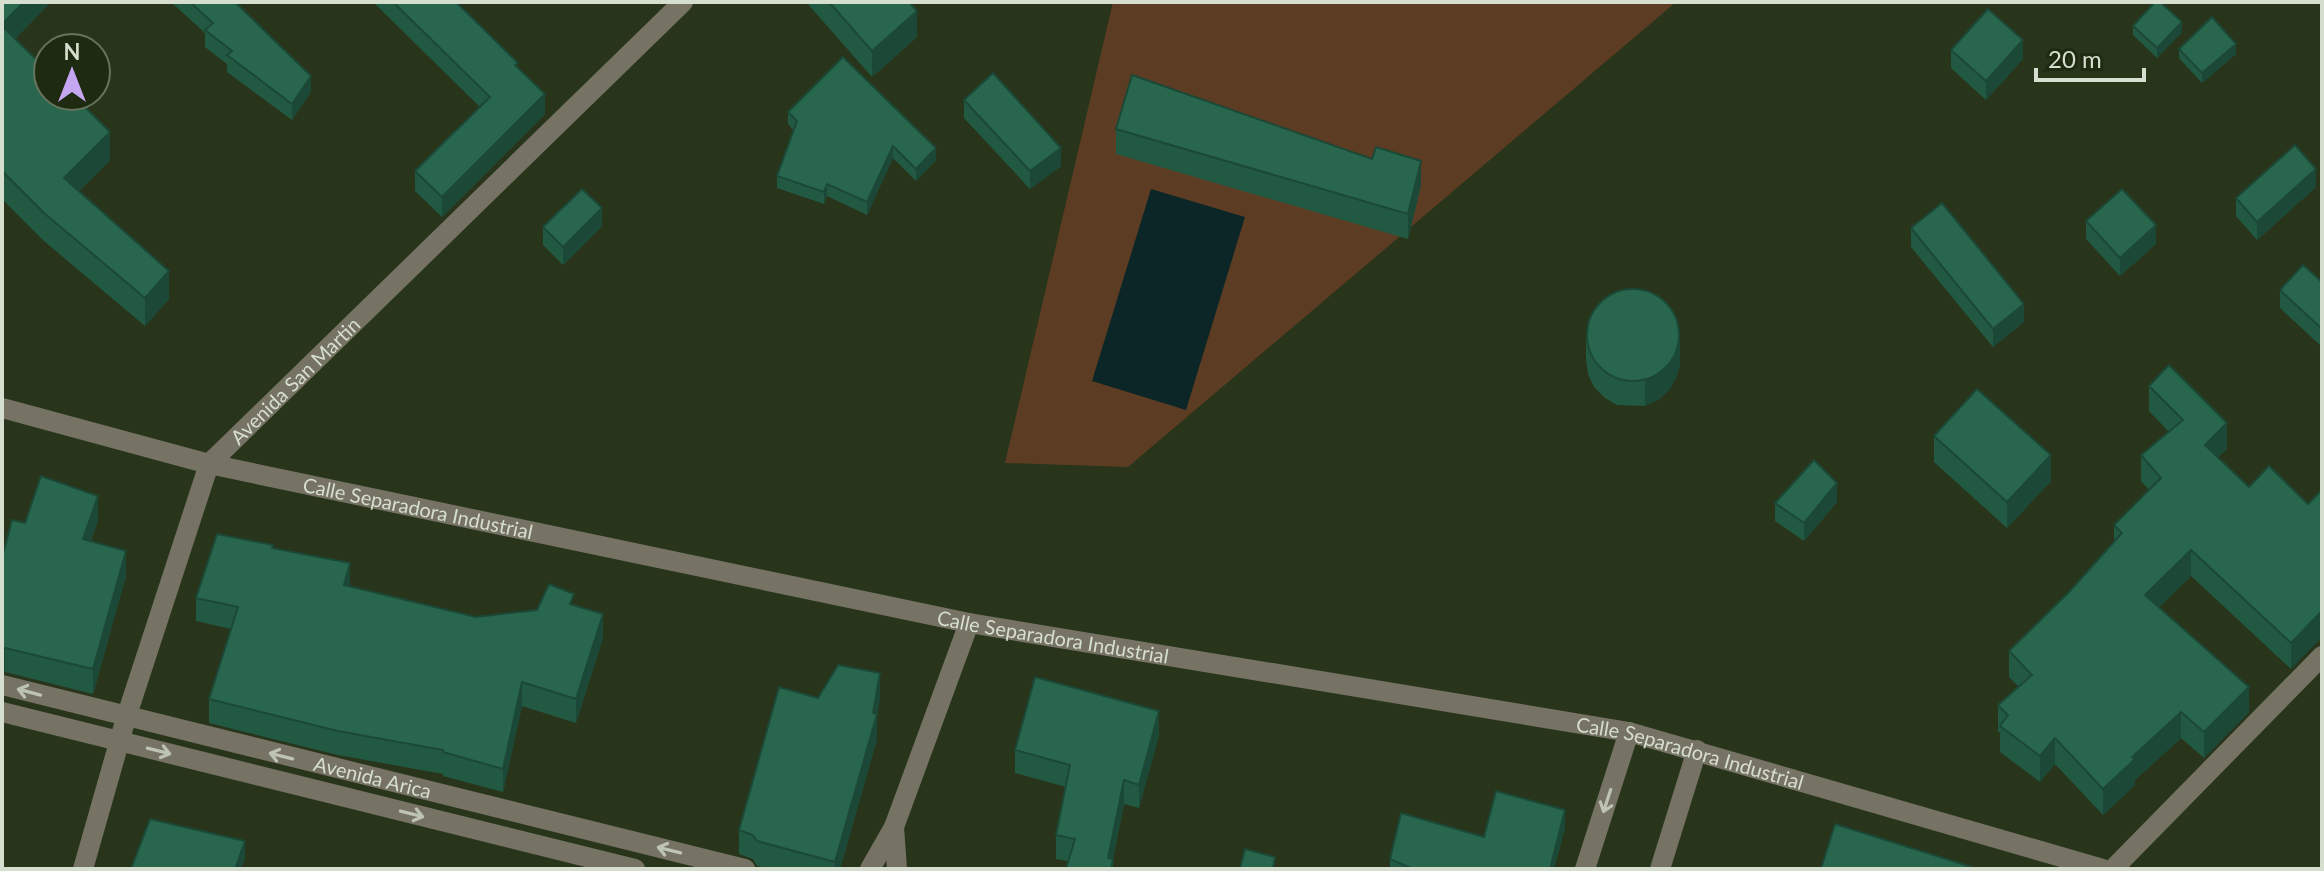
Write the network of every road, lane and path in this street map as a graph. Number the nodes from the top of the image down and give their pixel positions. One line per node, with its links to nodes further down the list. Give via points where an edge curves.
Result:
1 (683, 2): 3 (street, Avenida San Martin)
2 (2, 408): 3 (street, Calle Separadora Industrial)
3 (209, 464): 4 (street, Calle Separadora Industrial); 8 (street, Avenida San Martin)
4 (969, 623): 9 (street, Calle Separadora Industrial); 12 (street)
5 (2322, 656): 21 (street)
6 (2, 685): 8 (street, Avenida Arica, one-way to 6)
7 (2, 712): 10 (street, Avenida Arica)
8 (126, 718): 10 (street, Avenida San Martin); 15 (street, Avenida Arica, one-way to 8)
9 (1629, 732): 11 (street, Calle Separadora Industrial); 18 (street, one-way to 18)
10 (120, 741): 13 (street, Avenida San Martin); 14 (street, Avenida Arica, one-way to 14)
11 (1697, 750): 19 (street); 20 (street, Calle Separadora Industrial)
12 (894, 827): 16 (street); 17 (street)
13 (83, 869)
14 (635, 869)
15 (745, 869)
16 (870, 869)
17 (897, 869)
18 (1585, 869)
19 (1660, 869)
20 (2103, 869)
21 (2113, 869)

